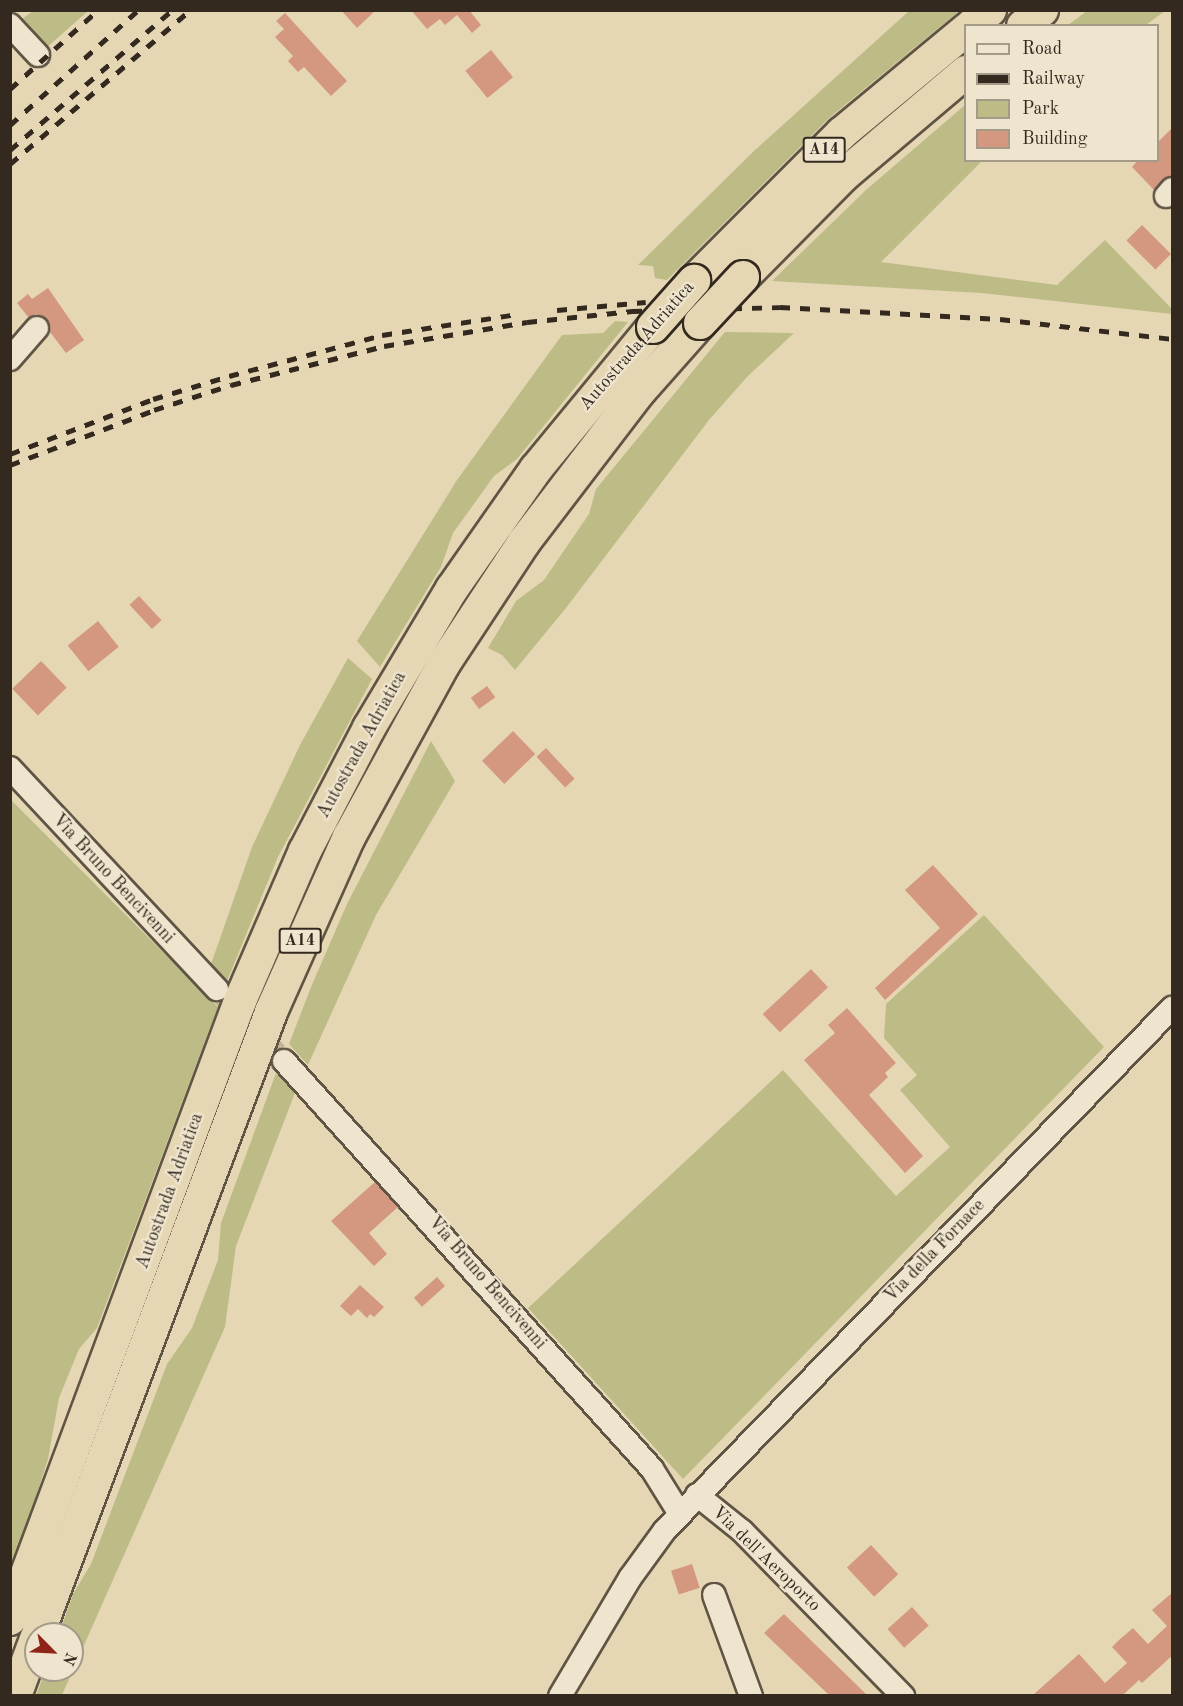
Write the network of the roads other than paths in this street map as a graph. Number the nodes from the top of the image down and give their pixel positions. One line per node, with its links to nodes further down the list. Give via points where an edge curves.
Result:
1 (990, 10): 3 (highway)
2 (1042, 10): 4 (highway)
3 (973, 24)
4 (1025, 24)
5 (10, 25): 7 (street)
6 (964, 32): 18 (highway, Autostrada Adriatica / A14, bridge, via 842,133 694,281 536,469 452,589 369,728 305,851 240,1001)
7 (38, 55)
8 (964, 74): 19 (highway, Autostrada Adriatica / A14, bridge, via 844,175 743,277 638,393 524,542 443,665 354,827 271,1012)
9 (37, 327): 10 (street)
10 (10, 359)
11 (10, 768): 12 (street, Via Bruno Bencivenni)
12 (217, 989)
13 (1173, 1008): 15 (street, Via della Fornace)
14 (284, 1061): 16 (street, Via Bruno Bencivenni, via 652,1469)
15 (698, 1495): 16 (street, Via dell'Aeroporto); 24 (street, Via dell'Aeroporto, via 742,1531)
16 (680, 1514): 22 (street, Via dell'Aeroporto, via 644,1556)
17 (714, 1595): 23 (street)
18 (10, 1619)
19 (42, 1622)
20 (24, 1671): 21 (highway)
21 (15, 1695)
22 (560, 1695)
23 (751, 1695)
24 (903, 1695)

